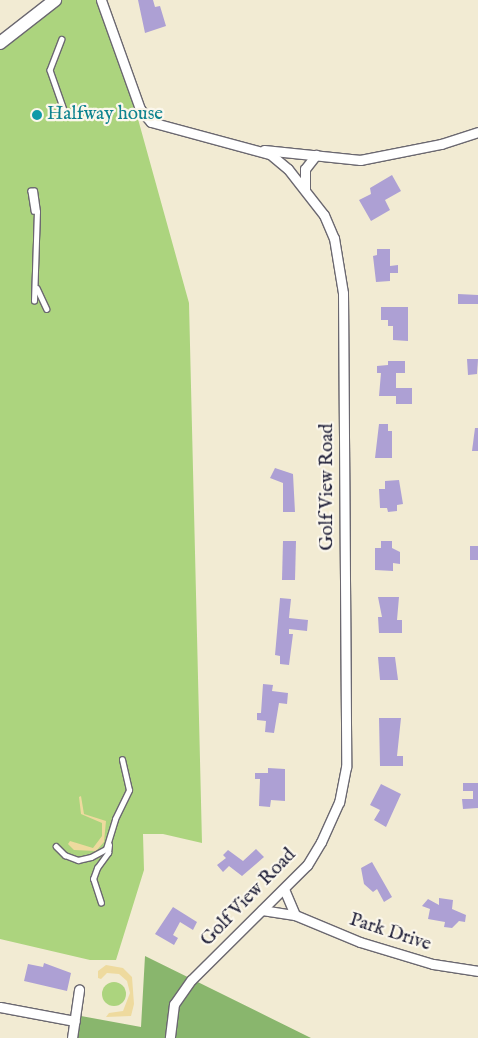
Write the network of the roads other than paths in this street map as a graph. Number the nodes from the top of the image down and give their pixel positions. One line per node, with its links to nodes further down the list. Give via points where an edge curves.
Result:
1 (56, 0): 4 (main road)
2 (101, 0): 7 (street, Golf View Road, via 132,92 151,122)
3 (62, 39): 5 (lane, via 50,70)
4 (0, 43)
5 (64, 110)
6 (478, 132): 8 (street, via 441,144 360,160)
7 (252, 148): 8 (street); 9 (street, Golf View Road, via 270,154)
8 (316, 156): 9 (street, via 306,169)
9 (305, 188): 17 (street, Golf View Road, via 324,215 334,238 343,293 346,767 339,802 321,842)
10 (34, 211): 11 (lane, via 31,191 34,191)
11 (37, 288): 12 (lane); 13 (lane)
12 (34, 301)
13 (47, 310)
14 (122, 760): 15 (lane, via 128,790 115,819)
15 (109, 845): 16 (lane, via 96,855 78,860 65,855); 18 (lane, via 108,853 93,879)
16 (56, 846)
17 (284, 889): 19 (street, Golf View Road); 20 (street)
18 (101, 903)
19 (262, 910): 20 (street, Park Drive); 26 (street, Golf View Road, via 191,980 174,1004)
20 (294, 915): 21 (street, Park Drive, via 360,942 433,964)
21 (478, 971)
22 (79, 990): 24 (street)
23 (0, 1007): 24 (street)
24 (75, 1021): 25 (street)
25 (72, 1038)
26 (170, 1038)

